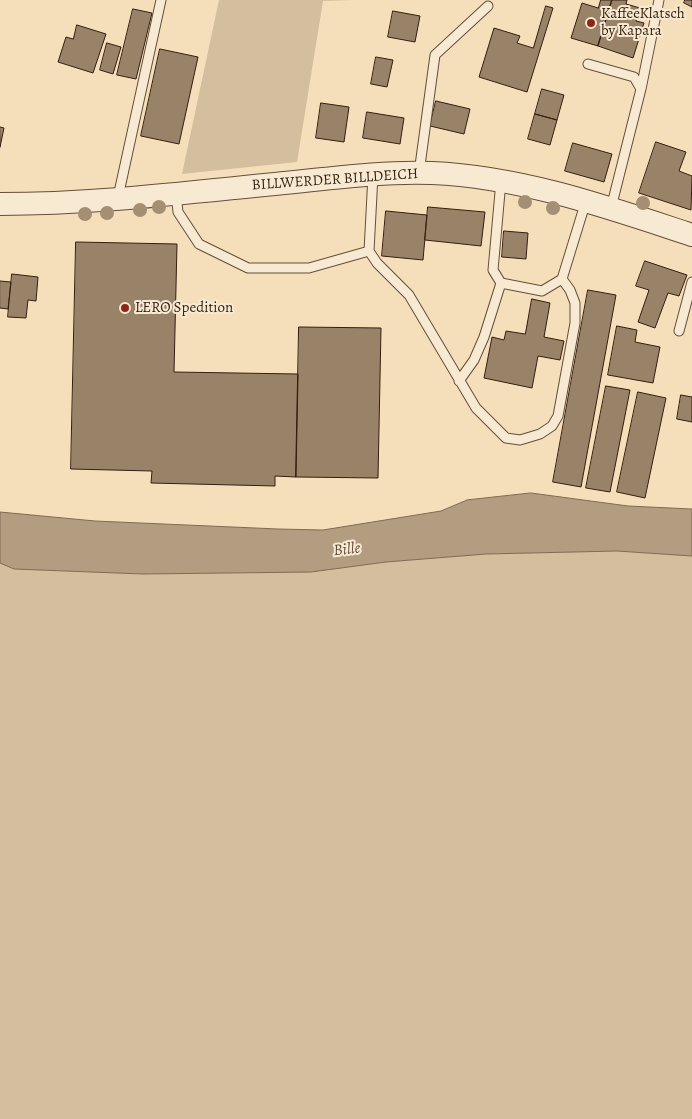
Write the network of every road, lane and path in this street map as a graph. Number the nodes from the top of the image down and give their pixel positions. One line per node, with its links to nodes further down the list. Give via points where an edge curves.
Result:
1 (161, 0): 10 (lane)
2 (659, 0): 5 (lane)
3 (488, 6): 6 (lane, via 435,56)
4 (588, 64): 5 (lane, via 634,77)
5 (641, 89): 13 (lane)
6 (419, 173): 7 (street, BILLWERDER BILLDEICH); 8 (street, BILLWERDER BILLDEICH)
7 (373, 174): 9 (street, BILLWERDER BILLDEICH); 15 (lane)
8 (500, 181): 11 (street, BILLWERDER BILLDEICH); 18 (lane, via 493,270)
9 (176, 194): 10 (street, BILLWERDER BILLDEICH); 15 (lane, via 178,212 199,244 248,268 309,268)
10 (118, 200): 12 (street, BILLWERDER BILLDEICH)
11 (586, 200): 13 (street, BILLWERDER BILLDEICH); 16 (lane)
12 (0, 204)
13 (610, 208): 14 (street, BILLWERDER BILLDEICH)
14 (691, 232)
15 (369, 251): 20 (lane, via 408,295)
16 (562, 279): 18 (lane, via 542,291); 20 (lane, via 575,303 575,323 558,416 552,426 540,434 520,440 506,438 476,408)
17 (692, 282): 19 (lane)
18 (500, 283): 20 (lane, via 484,337 474,360)
19 (679, 330)
20 (459, 381)

